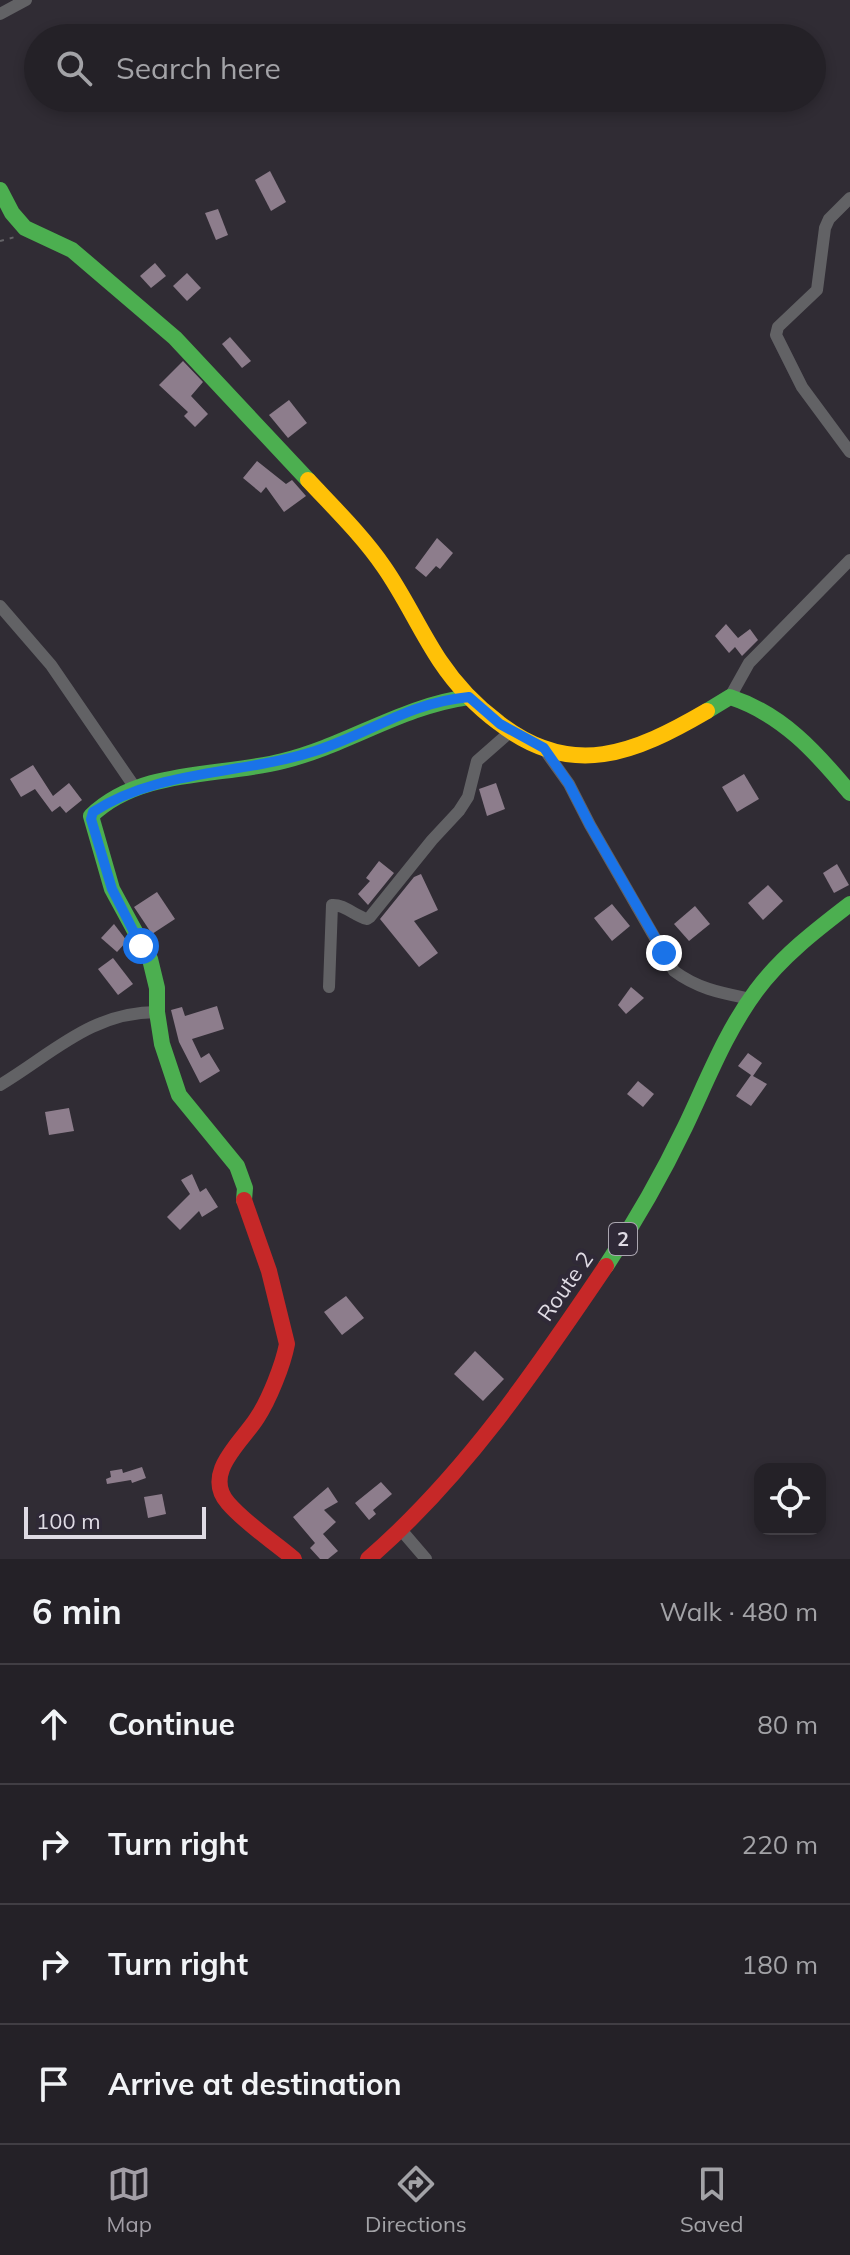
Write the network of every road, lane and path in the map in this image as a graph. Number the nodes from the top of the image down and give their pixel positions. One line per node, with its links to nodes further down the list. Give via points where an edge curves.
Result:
1 (26, 0): 2 (street)
2 (0, 14)
3 (0, 190): 8 (main road, via 31,233 72,250 154,319 245,410 371,550 431,650)
4 (850, 198): 5 (street, via 825,228 817,290 776,335 802,387)
5 (850, 452)
6 (850, 560): 9 (street, via 749,663)
7 (0, 606): 12 (street, via 51,665)
8 (469, 697): 10 (main road); 12 (main road, via 430,702 274,763)
9 (730, 697): 11 (main road, via 623,751 569,756); 13 (main road, via 744,700 799,736)
10 (510, 732): 11 (main road); 15 (street, via 477,761 459,811 370,917 332,905)
11 (544, 748): 16 (street, via 674,971 704,989)
12 (136, 789): 17 (main road, via 93,812 91,819 112,889 150,959)
13 (850, 793)
14 (850, 904): 16 (main road, Route 2 / 2, via 798,947)
15 (329, 987)
16 (751, 999): 19 (main road, Route 2 / 2, via 609,1262 484,1438)
17 (157, 1012): 18 (street, via 132,1012 71,1037); 20 (main road, via 179,1095 241,1175 287,1344 258,1417 219,1475 220,1488 227,1502)
18 (0, 1085)
19 (402, 1531): 21 (main road, Route 2 / 2); 22 (street)
20 (294, 1559)
21 (368, 1559)
22 (426, 1559)

